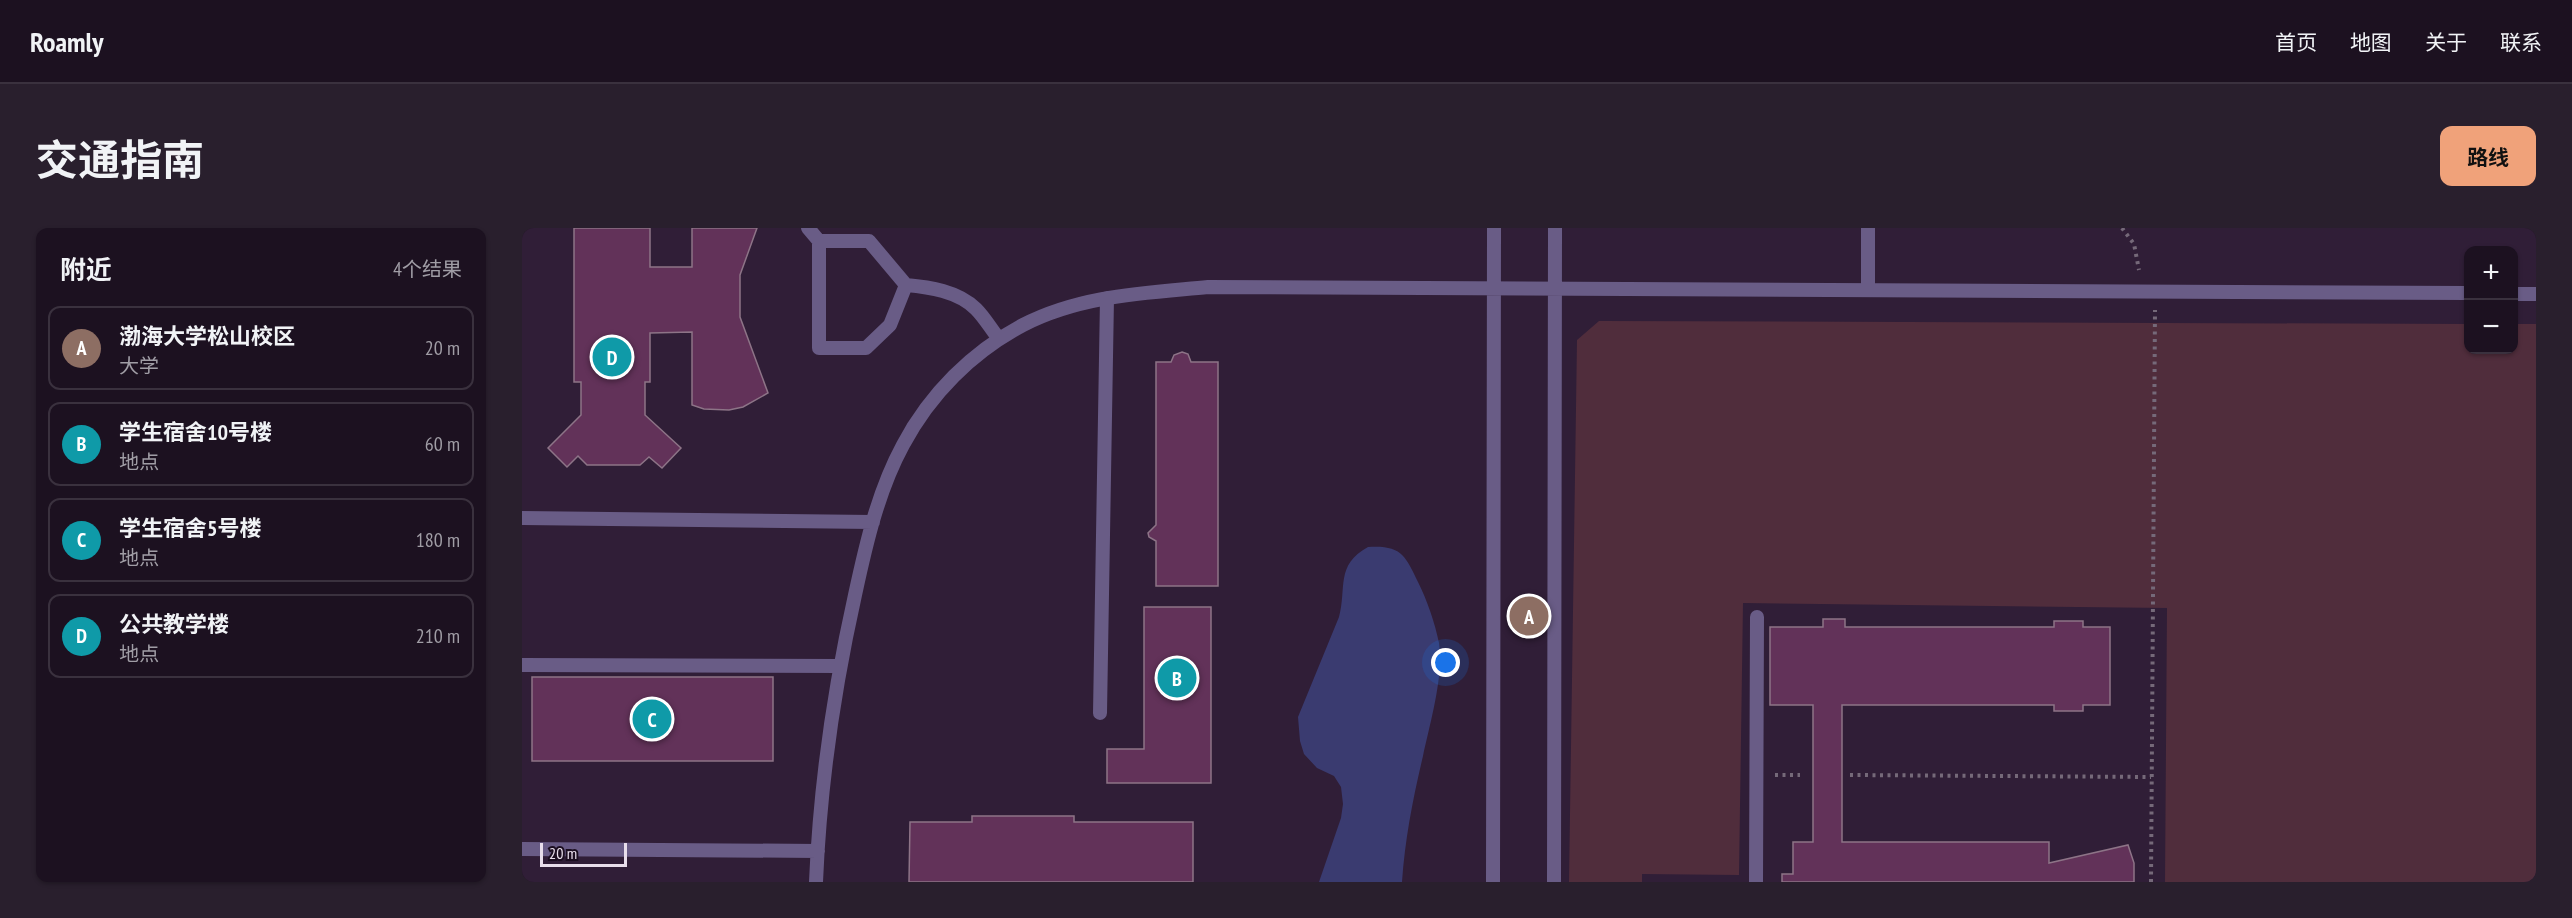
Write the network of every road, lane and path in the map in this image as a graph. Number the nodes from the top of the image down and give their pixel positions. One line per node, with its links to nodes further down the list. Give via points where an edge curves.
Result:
1 (808, 228): 6 (lane)
2 (1494, 228): 8 (lane)
3 (1555, 228): 9 (lane)
4 (1868, 228): 10 (lane)
5 (2122, 228): 11 (path, via 2134,244)
6 (819, 241): 7 (lane, via 868,241); 7 (lane, via 819,348 866,348 890,325)
7 (906, 285): 16 (lane, via 925,286 960,298 975,308)
8 (1494, 288): 9 (lane); 15 (lane, via 1208,287); 28 (lane)
9 (1555, 289): 10 (lane); 29 (lane)
10 (1868, 290): 11 (lane)
11 (2149, 292): 12 (lane); 24 (path)
12 (2464, 294)
13 (2518, 294): 14 (lane)
14 (2536, 294)
15 (1107, 298): 16 (lane, via 1053,313); 22 (lane)
16 (999, 339): 18 (lane, via 955,375 921,416 888,475)
17 (522, 518): 18 (lane)
18 (873, 522): 21 (lane)
19 (1757, 617): 30 (lane)
20 (522, 665): 21 (lane)
21 (840, 666): 26 (lane)
22 (1100, 713)
23 (1850, 775): 24 (path)
24 (2151, 777): 31 (path)
25 (522, 849): 26 (lane)
26 (818, 851): 27 (lane)
27 (816, 882)
28 (1493, 882)
29 (1554, 882)
30 (1756, 882)
31 (2151, 882)

